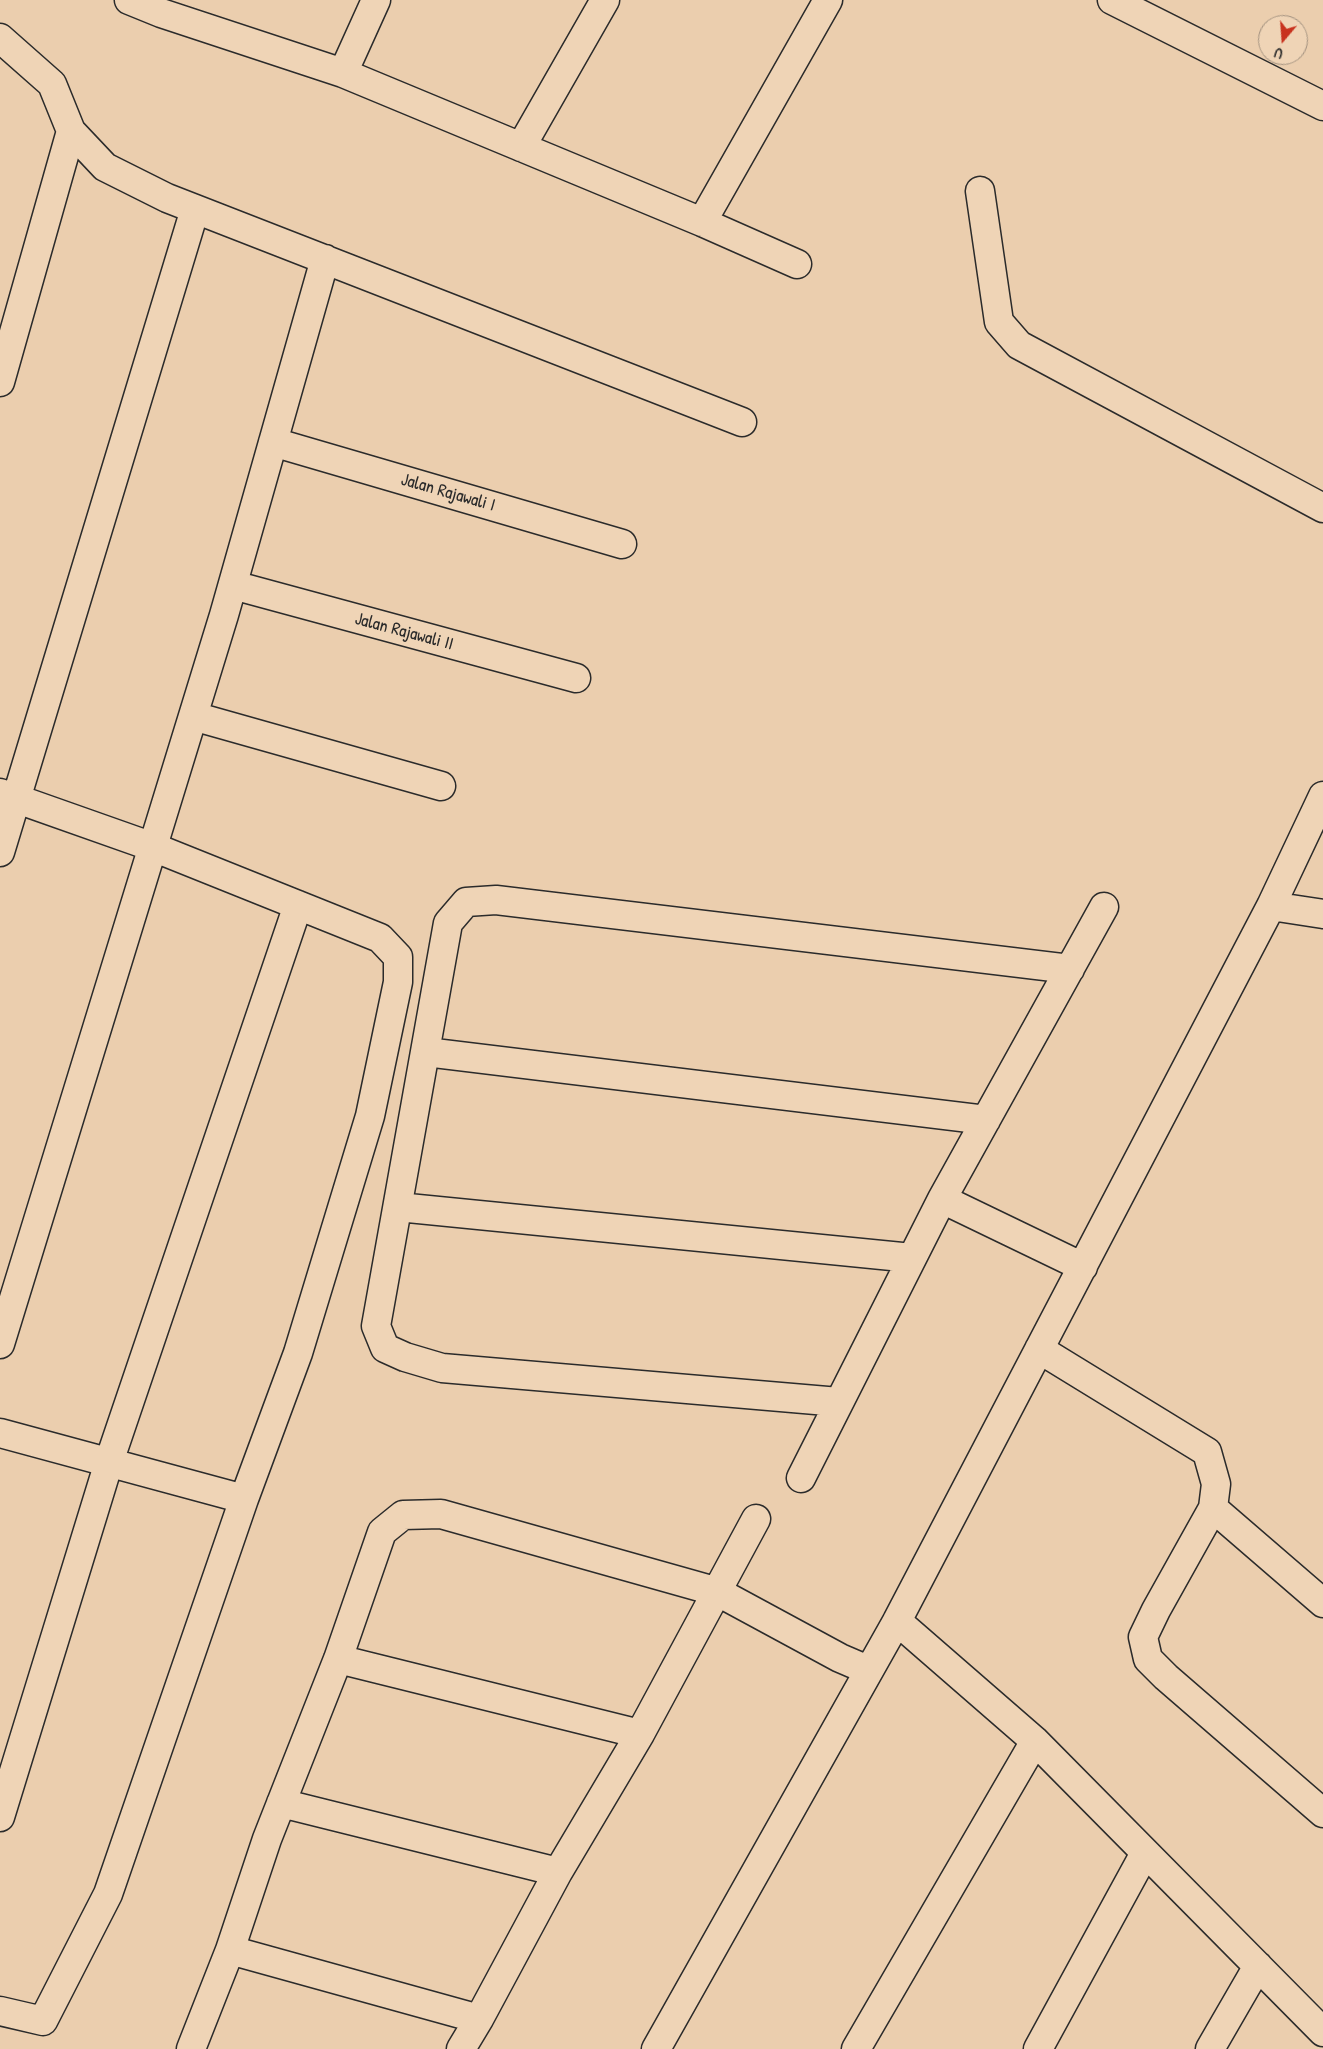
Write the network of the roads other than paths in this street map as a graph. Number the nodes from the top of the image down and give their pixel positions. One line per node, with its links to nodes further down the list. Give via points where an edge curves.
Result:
1 (129, 0): 6 (street)
2 (376, 0): 8 (street)
3 (605, 0): 11 (street)
4 (828, 0): 14 (street)
5 (1112, 0): 9 (street)
6 (163, 6): 8 (street)
7 (0, 38): 10 (street, via 52,84)
8 (343, 73): 11 (street)
9 (1323, 106)
10 (71, 131): 13 (street, via 105,167); 17 (street)
11 (521, 148): 14 (street)
12 (980, 191): 20 (street, via 999,322 1019,345)
13 (195, 209): 15 (street); 26 (street)
14 (702, 222): 16 (street)
15 (325, 259): 18 (street); 19 (street)
16 (797, 264)
17 (0, 382)
18 (742, 422)
19 (273, 442): 21 (street, Jalan Rajawali I); 22 (street)
20 (1323, 508)
21 (622, 544)
22 (233, 586): 23 (street, Jalan Rajawali II); 24 (street)
23 (576, 678)
24 (193, 716): 25 (street); 28 (street)
25 (441, 786)
26 (8, 795): 28 (street); 29 (street)
27 (1323, 796): 31 (street)
28 (153, 847): 30 (street); 41 (street)
29 (0, 852)
30 (298, 905): 45 (street); 47 (street, via 380,938 398,957 398,982 370,1116 298,1353)
31 (1271, 906): 33 (street); 40 (street)
32 (1104, 907): 34 (street)
33 (1323, 914)
34 (1070, 969): 35 (street, via 496,900 466,902 448,923); 36 (street)
35 (426, 1052): 36 (street); 38 (street)
36 (986, 1120): 37 (street)
37 (942, 1199): 39 (street); 40 (street)
38 (398, 1207): 39 (street); 43 (street, via 376,1326 386,1348 404,1358 442,1368)
39 (912, 1258): 43 (street)
40 (1083, 1267): 42 (street)
41 (0, 1344)
42 (1039, 1349): 48 (street, via 1207,1452 1216,1484); 52 (street)
43 (839, 1402): 46 (street)
44 (0, 1433): 45 (street)
45 (109, 1462): 47 (street); 59 (street)
46 (801, 1478)
47 (244, 1499): 64 (street, via 108,1894 43,2021)
48 (1213, 1508): 51 (street); 58 (street, via 1143,1638 1148,1659)
49 (756, 1520): 50 (street)
50 (718, 1592): 53 (street, via 442,1514 403,1515 382,1532); 54 (street); 55 (street)
51 (1323, 1603)
52 (897, 1621): 54 (street); 56 (street)
53 (338, 1658): 55 (street); 57 (street)
54 (868, 1670): 69 (street)
55 (640, 1734): 61 (street)
56 (1035, 1741): 60 (street); 70 (street)
57 (281, 1803): 61 (street); 62 (street)
58 (1323, 1813)
59 (0, 1817)
60 (1145, 1853): 63 (street); 71 (street)
61 (558, 1872): 65 (street)
62 (230, 1950): 65 (street); 67 (street)
63 (1258, 1966): 66 (street); 72 (street)
64 (0, 2011)
65 (479, 2019): 68 (street)
66 (1323, 2032)
67 (191, 2049)
68 (461, 2049)
69 (656, 2049)
70 (856, 2049)
71 (1038, 2049)
72 (1210, 2049)

